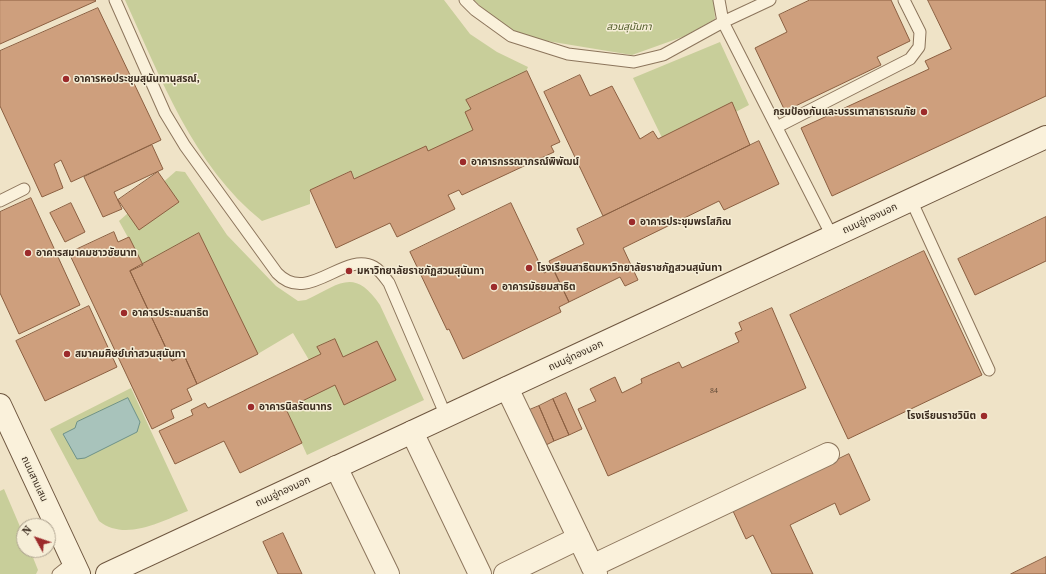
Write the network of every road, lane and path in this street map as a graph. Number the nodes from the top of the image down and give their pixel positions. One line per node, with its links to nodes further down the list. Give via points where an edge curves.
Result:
1 (115, 0): 16 (lane, via 169,119 219,194 277,273 290,283 299,284 356,264 374,267 389,283)
2 (465, 0): 6 (lane, via 511,36 568,54 607,60 634,62 663,55)
3 (719, 0): 6 (lane)
4 (770, 0): 6 (lane)
5 (904, 0): 7 (lane, via 920,32 919,47 910,58)
6 (723, 22): 7 (lane)
7 (777, 127): 12 (lane)
8 (1046, 137): 10 (street, ถนนอู่ทองนอก)
9 (24, 190): 11 (lane)
10 (911, 200): 12 (street, ถนนอู่ทองนอก); 13 (lane)
11 (0, 201)
12 (832, 236): 14 (street, ถนนอู่ทองนอก)
13 (988, 370)
14 (507, 388): 16 (street, ถนนอู่ทองนอก); 20 (street)
15 (0, 405): 21 (street, ถนนสามเสน)
16 (446, 416): 17 (street, ถนนอู่ทองนอก)
17 (412, 432): 19 (street, ถนนอู่ทองนอก); 25 (street)
18 (828, 454): 22 (street)
19 (336, 467): 23 (street, ถนนอู่ทองนอก); 24 (street)
20 (579, 538): 22 (street); 26 (street)
21 (70, 570)
22 (594, 570)
23 (107, 574)
24 (388, 574)
25 (480, 574)
26 (505, 574)

